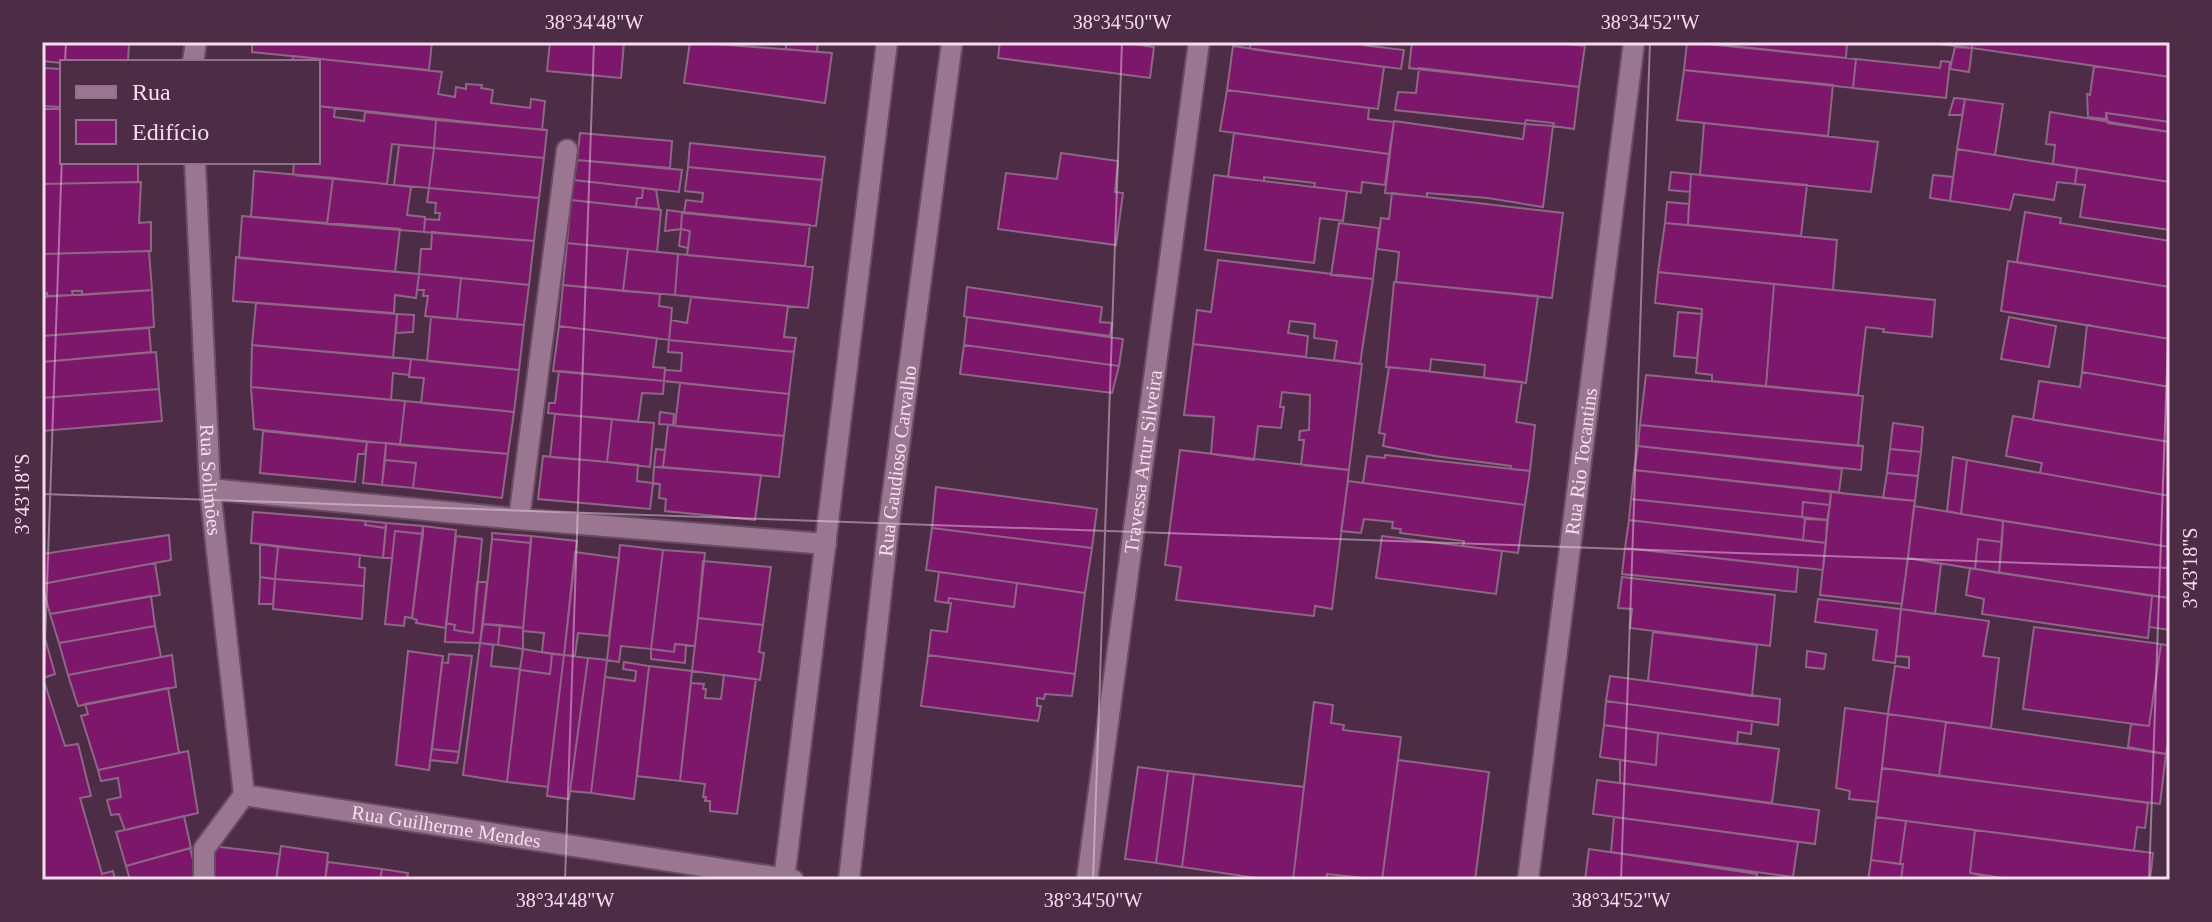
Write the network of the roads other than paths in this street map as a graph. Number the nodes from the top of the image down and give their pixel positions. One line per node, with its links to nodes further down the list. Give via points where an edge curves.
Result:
1 (887, 42): 9 (street)
2 (952, 42): 13 (street, Rua Gaudioso Carvalho)
3 (1199, 42): 14 (street, Travessa Artur Silveira)
4 (1634, 42): 15 (street, Rua Rio Tocantins)
5 (567, 150): 8 (street)
6 (195, 164): 7 (street, Rua Solimões)
7 (210, 489): 8 (street); 10 (street, Rua Solimões)
8 (519, 519): 9 (street)
9 (826, 544): 11 (street)
10 (244, 795): 11 (street, Rua Guilherme Mendes); 12 (street, via 204,849)
11 (787, 879)
12 (204, 880)
13 (849, 880)
14 (1087, 880)
15 (1528, 880)

